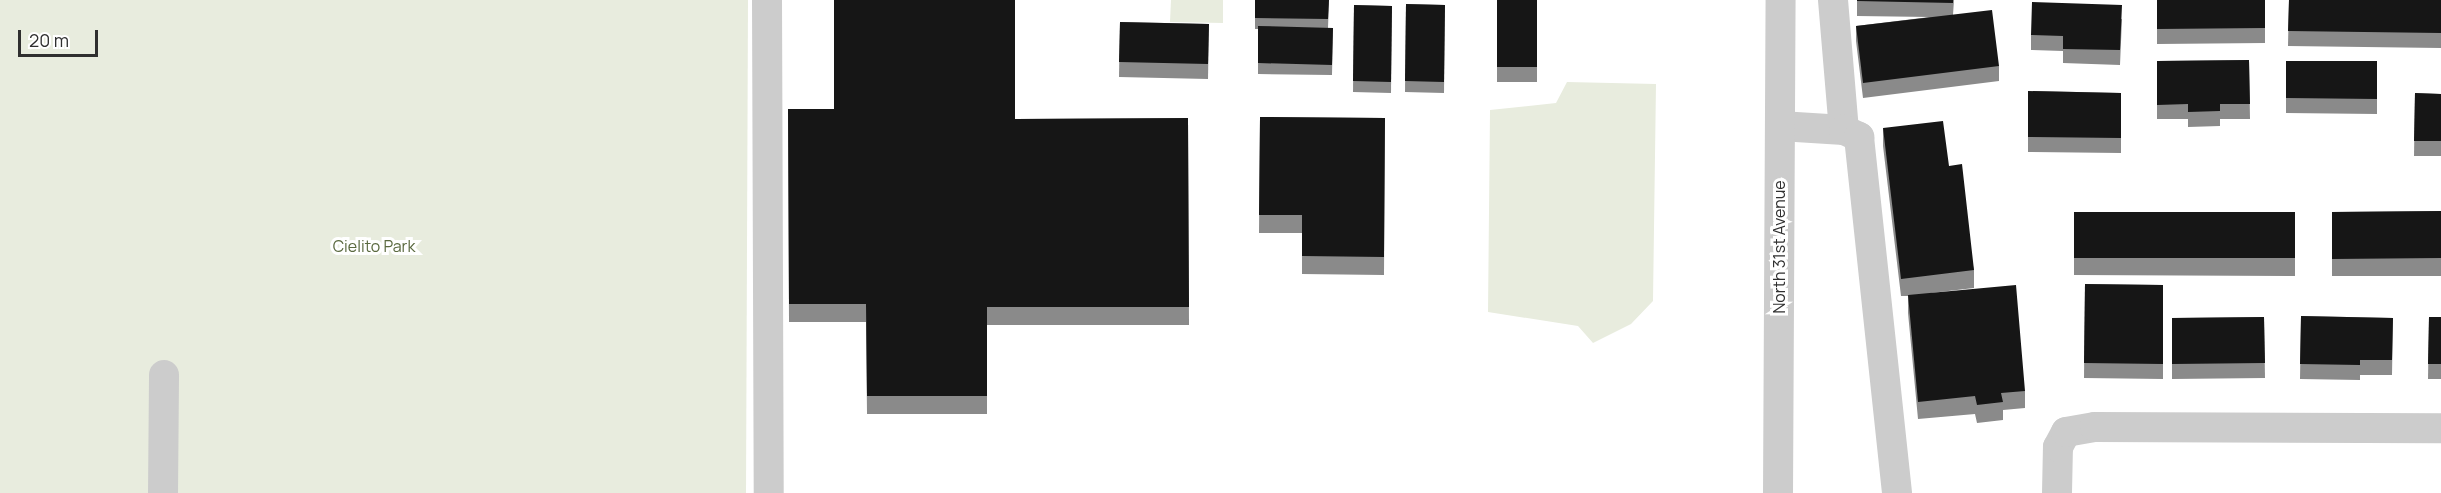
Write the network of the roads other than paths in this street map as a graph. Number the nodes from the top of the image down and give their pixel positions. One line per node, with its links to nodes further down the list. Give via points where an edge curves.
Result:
1 (767, 0): 9 (street)
2 (1781, 0): 4 (street, North 31st Avenue)
3 (1833, 0): 5 (street)
4 (1780, 126): 5 (street); 10 (street, North 31st Avenue)
5 (1844, 130): 11 (street, via 1858,137)
6 (164, 375): 8 (street)
7 (2441, 428): 12 (street, via 2095,426 2066,432 2058,447)
8 (163, 493)
9 (770, 493)
10 (1779, 493)
11 (1897, 493)
12 (2057, 493)

